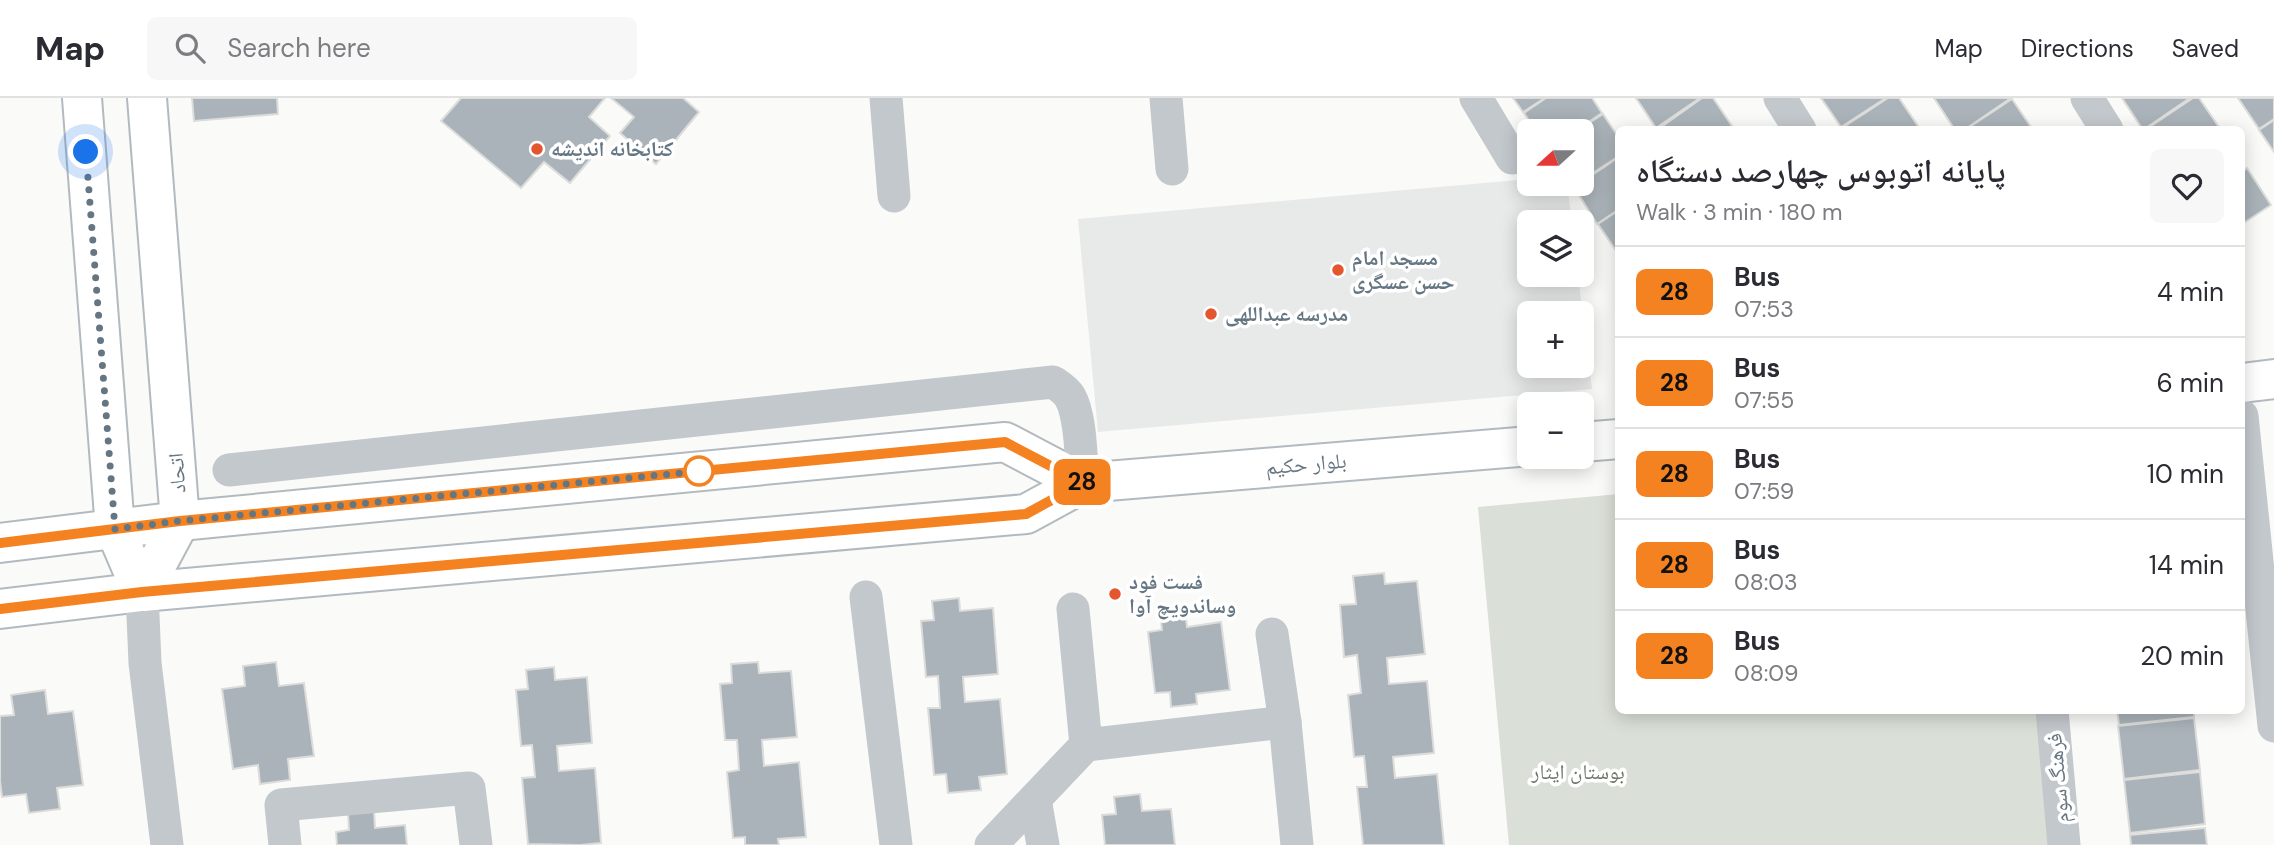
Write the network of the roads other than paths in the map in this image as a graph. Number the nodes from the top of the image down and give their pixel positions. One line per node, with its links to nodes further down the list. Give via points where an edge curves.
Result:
1 (82, 98): 22 (street)
2 (147, 98): 21 (street, اتحاد)
3 (886, 98): 12 (street)
4 (1166, 98): 11 (street)
5 (1476, 98): 10 (street)
6 (1780, 98): 8 (street)
7 (2087, 98): 9 (street)
8 (1798, 126)
9 (2104, 126)
10 (1513, 158)
11 (1172, 169)
12 (894, 196)
13 (2274, 379): 14 (street)
14 (2245, 383)
15 (1615, 439): 16 (street)
16 (1594, 441)
17 (2245, 445): 31 (street)
18 (1517, 447): 20 (street, بلوار حکیم)
19 (229, 470): 20 (street, via 1052,382 1070,397 1076,414)
20 (1083, 483): 21 (street, via 1005,442); 24 (street, بلوار حکیم, via 1026,514)
21 (180, 521): 22 (street); 24 (street, اتحاد)
22 (115, 529): 23 (street); 24 (street)
23 (0, 543)
24 (142, 592): 26 (street, بلوار حکیم); 34 (street, via 145,663)
25 (866, 597): 37 (street)
26 (0, 609)
27 (1073, 610): 32 (street)
28 (1272, 634): 30 (street)
29 (2052, 714): 41 (street, فرهنگ سوم)
30 (1285, 723): 32 (street); 40 (street)
31 (2274, 726)
32 (1086, 745): 33 (street)
33 (1035, 799): 38 (street); 39 (street)
34 (167, 845)
35 (285, 845): 36 (street, via 281,805 469,788)
36 (476, 845)
37 (896, 845)
38 (991, 845)
39 (1042, 845)
40 (1297, 845)
41 (2064, 845)

